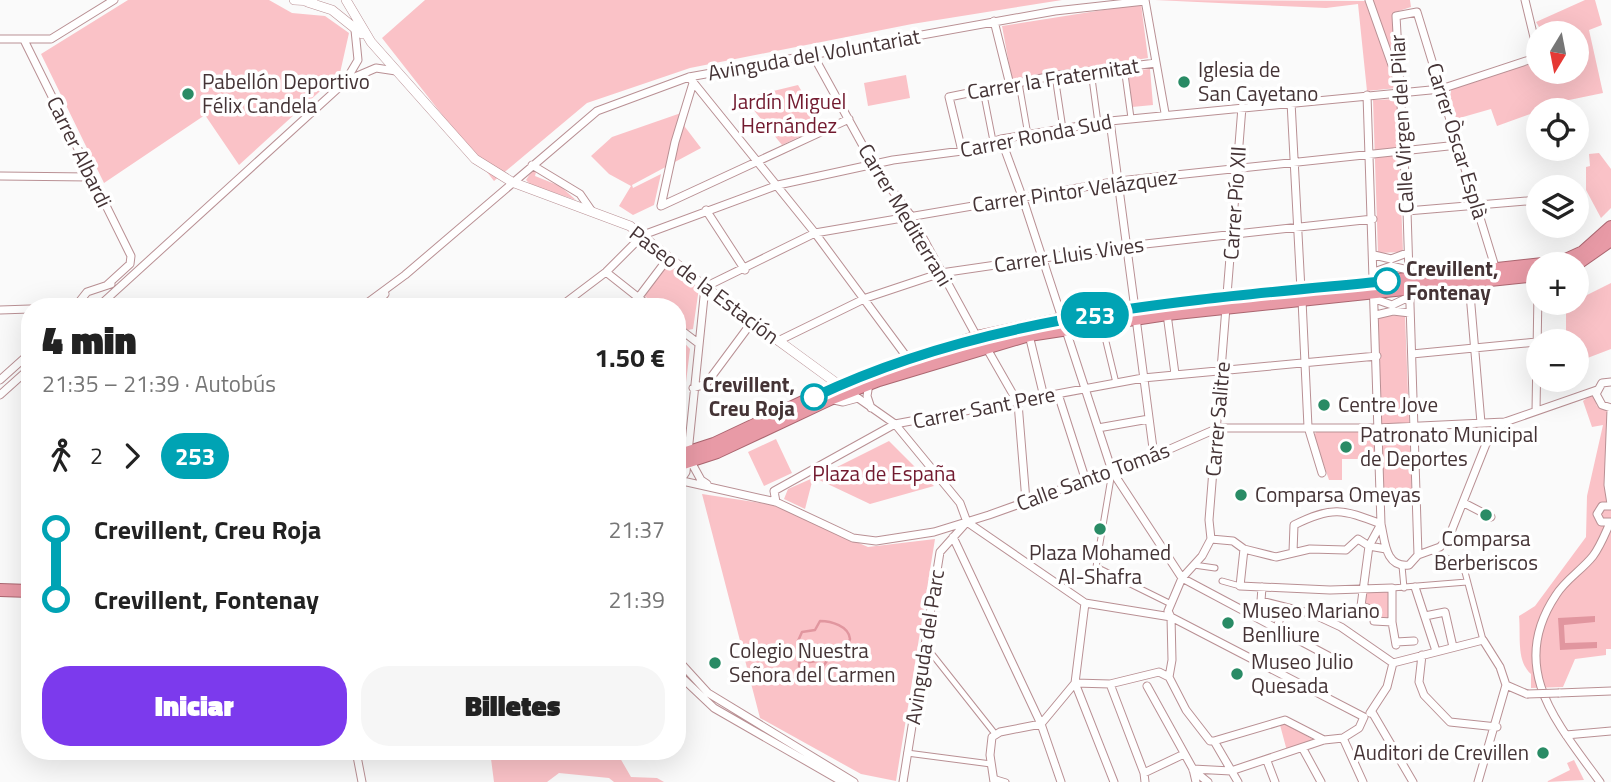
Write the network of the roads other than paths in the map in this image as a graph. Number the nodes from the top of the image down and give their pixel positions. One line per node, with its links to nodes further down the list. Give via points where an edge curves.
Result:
1 (114, 0): 14 (street, via 51,39)
2 (295, 0): 8 (street)
3 (318, 0): 8 (street)
4 (346, 0): 15 (street, Paseo de la Estación)
5 (1145, 0): 10 (street, Avinguda del Voluntariat); 19 (street)
6 (1369, 0): 31 (street)
7 (1525, 0): 11 (street)
8 (307, 2): 12 (street, Paseo de la Estación, via 332,10)
9 (1417, 12): 29 (street, Carrer Òscar Esplà); 31 (street, Calle Virgen del Pilar, via 1396,16)
10 (994, 21): 16 (street, Avinguda del Voluntariat); 28 (street)
11 (1530, 21)
12 (353, 26): 15 (street, Paseo de la Estación); 26 (street, via 358,60)
13 (0, 39): 14 (street)
14 (24, 40): 53 (street, Carrer Albardi)
15 (371, 41): 17 (street, Paseo de la Estación)
16 (813, 55): 25 (street, Avinguda del Voluntariat); 37 (street, Carrer Mediterrani)
17 (383, 57): 21 (street); 22 (street, Paseo de la Estación)
18 (1526, 59): 29 (street, Carrer Ronda Sud)
19 (1156, 63): 20 (street, Carrer la Fraternitat); 35 (street)
20 (1124, 67): 23 (street, Carrer la Fraternitat); 36 (street)
21 (376, 68): 22 (street); 26 (street)
22 (397, 71): 55 (street, Paseo de la Estación, via 475,159)
23 (1091, 71): 24 (street, Carrer la Fraternitat); 39 (street)
24 (1055, 76): 27 (street, Carrer la Fraternitat); 40 (street)
25 (691, 80): 47 (street); 47 (street, via 661,206); 50 (street, Avinguda del Voluntariat, via 597,111)
26 (345, 82): 85 (street)
27 (1019, 83): 28 (street, Carrer la Fraternitat); 41 (street)
28 (1010, 85): 30 (street, Carrer la Fraternitat)
29 (1441, 89): 31 (street, Carrer Ronda Sud); 43 (street, Carrer Òscar Esplà)
30 (983, 90): 42 (street); 44 (street, Carrer la Fraternitat, via 949,97)
31 (1402, 93): 32 (street, Carrer Ronda Sud); 45 (street, Calle Virgen del Pilar)
32 (1367, 95): 33 (street, Carrer Ronda Sud); 46 (street, Calle Virgen del Pilar)
33 (1291, 102): 34 (street, Carrer Ronda Sud); 48 (street)
34 (1242, 107): 35 (street, Carrer Ronda Sud); 51 (street, Carrer Pío XII)
35 (1166, 113): 36 (street, Carrer Ronda Sud)
36 (1131, 118): 38 (street, Carrer Ronda Sud)
37 (849, 120): 47 (street); 49 (street, Carrer Mediterrani)
38 (1110, 121): 39 (street, Carrer Ronda Sud); 54 (street)
39 (1098, 123): 40 (street, Carrer Ronda Sud)
40 (1063, 129): 41 (street, Carrer Ronda Sud)
41 (1028, 135): 42 (street, Carrer Ronda Sud)
42 (997, 140): 44 (street, Carrer Ronda Sud); 57 (street)
43 (1458, 145): 45 (street, Carrer Pintor Velázquez); 59 (street, Carrer Òscar Esplà)
44 (962, 150): 49 (street, Carrer Ronda Sud)
45 (1404, 151): 46 (street, Carrer Pintor Velázquez); 62 (street, Calle Virgen del Pilar)
46 (1370, 155): 48 (street, Carrer Pintor Velázquez); 64 (street, Calle Virgen del Pilar)
47 (754, 160): 56 (street)
48 (1295, 163): 51 (street, Carrer Pintor Velázquez); 65 (street)
49 (873, 164): 56 (street, Carrer Ronda Sud); 63 (street, Carrer Mediterrani)
50 (532, 165): 55 (street, Avinguda del Voluntariat); 60 (street, via 580,194)
51 (1238, 169): 54 (street, Carrer Pintor Velázquez); 68 (street, Carrer Pío XII)
52 (0, 176): 53 (street)
53 (90, 177): 88 (street, Carrer Albardi, via 131,256 130,264)
54 (1119, 181): 57 (street, Carrer Pintor Velázquez); 71 (street)
55 (512, 182): 60 (street, Paseo de la Estación); 83 (street, Avinguda del Voluntariat)
56 (778, 185): 61 (street, Carrer Ronda Sud); 67 (street)
57 (1023, 199): 63 (street, Carrer Pintor Velázquez); 77 (street)
58 (1526, 201): 59 (street)
59 (1476, 206): 62 (street); 80 (street, Carrer Òscar Esplà)
60 (592, 210): 69 (street, Paseo de la Estación)
61 (706, 210): 69 (street, Carrer Ronda Sud); 79 (street)
62 (1407, 211): 73 (street, Calle Virgen del Pilar)
63 (911, 216): 67 (street, Carrer Pintor Velázquez); 82 (street, Carrer Mediterrani)
64 (1373, 219): 65 (street, Carrer Lluis Vives); 75 (street, Calle Virgen del Pilar)
65 (1298, 227): 68 (street, Carrer Lluis Vives); 91 (street)
66 (1611, 227): 72 (highway)
67 (816, 233): 79 (street, Carrer Pintor Velázquez); 98 (street)
68 (1233, 234): 71 (street, Carrer Lluis Vives); 99 (street, Carrer Pío XII)
69 (643, 235): 76 (street, Paseo de la Estación); 81 (street)
70 (1611, 240): 74 (highway)
71 (1128, 246): 77 (street, Carrer Lluis Vives); 103 (street)
72 (1583, 252)
73 (1408, 253): 75 (street, via 1391,259); 87 (street, Calle Virgen del Pilar)
74 (1589, 254)
75 (1374, 255): 89 (street, Calle Virgen del Pilar)
76 (669, 257): 90 (street, Paseo de la Estación); 97 (street)
77 (1041, 257): 82 (street, Carrer Lluis Vives); 108 (street)
78 (1526, 266): 80 (highway)
79 (745, 270): 90 (street, Carrer Pintor Velázquez)
80 (1496, 270): 87 (highway)
81 (606, 272): 96 (street); 97 (street)
82 (940, 273): 98 (street, Carrer Lluis Vives); 112 (street, Carrer Mediterrani)
83 (405, 275): 94 (street); 95 (street)
84 (1526, 276): 86 (highway)
85 (129, 279): 88 (street); 93 (street)
86 (1469, 282): 87 (highway); 115 (street)
87 (1408, 284): 89 (highway); 89 (street, via 1392,305); 102 (street, Calle Virgen del Pilar)
88 (107, 285): 92 (street)
89 (1375, 286): 91 (highway); 105 (street, Calle Virgen del Pilar)
90 (705, 287): 106 (street, Paseo de la Estación); 113 (street)
91 (1301, 295): 99 (highway); 120 (street)
92 (82, 298)
93 (108, 298)
94 (374, 298)
95 (381, 298)
96 (572, 298)
97 (638, 298)
98 (866, 298): 111 (street, Carrer Lluis Vives); 118 (street)
99 (1227, 303): 103 (highway); 104 (highway); 121 (street, Carrer Salitre)
100 (21, 309): 101 (street)
101 (0, 310)
102 (1410, 313): 105 (street); 116 (street, Calle Virgen del Pilar)
103 (1136, 314): 104 (highway); 107 (highway); 108 (highway); 124 (street)
104 (1167, 314): 122 (street)
105 (1376, 315): 117 (street, Calle Virgen del Pilar)
106 (752, 322): 111 (street, Paseo de la Estación); 129 (street, via 706,384)
107 (1101, 323): 108 (highway); 127 (street)
108 (1064, 324): 110 (highway); 112 (highway); 130 (street)
109 (686, 334): 113 (street)
110 (1029, 335): 112 (highway); 136 (street)
111 (778, 341): 132 (street, Paseo de la Estación)
112 (981, 341): 118 (highway); 128 (highway); 137 (street, Carrer Mediterrani)
113 (698, 343): 129 (street)
114 (1526, 343): 115 (street)
115 (1474, 348): 116 (street); 143 (street)
116 (1412, 354): 145 (street, Calle Virgen del Pilar)
117 (1377, 356): 120 (street, Carrer Sant Pere); 149 (street, Calle Virgen del Pilar)
118 (909, 360): 132 (highway)
119 (21, 361): 125 (street)
120 (1305, 363): 121 (street, Carrer Sant Pere); 146 (street)
121 (1222, 370): 122 (street, Carrer Sant Pere); 148 (street, Carrer Salitre)
122 (1175, 374): 124 (street, Carrer Sant Pere)
123 (21, 376): 135 (street)
124 (1143, 378): 127 (street, Carrer Sant Pere); 141 (street)
125 (0, 380)
126 (1611, 382): 131 (street, via 1602,383)
127 (1116, 383): 130 (street, Carrer Sant Pere)
128 (869, 384): 132 (highway); 138 (street)
129 (693, 388): 150 (street)
130 (1084, 389): 134 (street, Carrer Sant Pere); 147 (street)
131 (1597, 390): 139 (street, via 1598,402); 140 (street)
132 (848, 391): 138 (street); 152 (highway); 153 (highway)
133 (1536, 392): 140 (street)
134 (1058, 394): 136 (street, Carrer Sant Pere); 157 (street)
135 (0, 395)
136 (1044, 397): 137 (street, Carrer Sant Pere)
137 (1018, 402): 144 (street, Carrer Sant Pere); 161 (street)
138 (871, 408): 144 (street)
139 (1611, 409): 160 (street)
140 (1536, 411): 142 (street)
141 (1149, 419): 147 (street); 151 (street)
142 (1506, 422): 143 (street); 163 (street, via 1486,444)
143 (1481, 423): 145 (street)
144 (895, 424): 162 (street, Carrer Sant Pere, via 774,491); 167 (street, via 960,503)
145 (1415, 426): 149 (street); 177 (street, Calle Virgen del Pilar)
146 (1308, 427): 148 (street); 149 (street); 156 (street)
147 (1098, 428): 155 (street)
148 (1218, 428): 151 (street, Calle Santo Tomás); 171 (street, Carrer Salitre, via 1208,527)
149 (1378, 428): 169 (street, Calle Virgen del Pilar)
150 (686, 438)
151 (1154, 456): 155 (street, Calle Santo Tomás)
152 (686, 458)
153 (686, 459)
154 (686, 463): 159 (street)
155 (1112, 471): 157 (street, Calle Santo Tomás); 181 (street); 193 (street, via 1096,567)
156 (1322, 473)
157 (1086, 481): 161 (street, Calle Santo Tomás)
158 (686, 482): 159 (street, Calle Santo Tomás)
159 (712, 488): 162 (street, Calle Santo Tomás)
160 (1608, 494): 164 (street); 165 (street)
161 (1026, 501): 167 (street, Calle Santo Tomás)
162 (776, 502): 167 (street, Calle Santo Tomás, via 863,541 934,532)
163 (1464, 503): 166 (street); 175 (street, via 1449,537)
164 (1611, 505): 165 (street)
165 (1602, 506): 168 (street, via 1597,514)
166 (1491, 517)
167 (967, 522): 170 (street, Avinguda del Parc); 192 (street)
168 (1607, 522): 221 (street, via 1595,555 1557,592 1542,617 1535,647 1536,675 1548,708)
169 (1381, 524): 172 (street); 174 (street, Calle Virgen del Pilar); 176 (street, via 1346,510 1328,510 1294,525)
170 (953, 537): 201 (street, Avinguda del Parc, via 940,552); 217 (street)
171 (1211, 538): 173 (street, via 1233,541); 178 (street)
172 (1369, 546): 174 (street); 176 (street, via 1357,539 1346,550); 189 (street)
173 (1244, 549): 176 (street, via 1272,556); 184 (street)
174 (1386, 549): 179 (street, Calle Virgen del Pilar, via 1394,563)
175 (1432, 551): 177 (street); 183 (street, via 1457,563)
176 (1293, 552)
177 (1418, 555): 179 (street)
178 (1194, 565): 180 (street); 181 (street)
179 (1406, 565): 188 (street)
180 (1215, 568)
181 (1182, 578): 193 (street); 198 (street)
182 (1222, 581): 184 (street)
183 (1467, 582): 186 (street); 199 (street)
184 (1240, 586): 185 (street)
185 (1262, 587): 189 (street); 194 (street, via 1261,601)
186 (1415, 587): 188 (street); 195 (street)
187 (1392, 588): 188 (street); 189 (street); 197 (street)
188 (1404, 588)
189 (1363, 589): 197 (street, via 1361,606 1374,610 1374,621)
190 (0, 590): 191 (highway)
191 (21, 591)
192 (1085, 603): 196 (street); 210 (street)
193 (1170, 603): 196 (street)
194 (1283, 608): 198 (street); 206 (street, via 1313,614 1341,627)
195 (1425, 616): 202 (street, via 1445,612); 203 (street)
196 (1171, 617): 208 (street); 216 (street)
197 (1392, 622): 200 (street, via 1396,643)
198 (1278, 628): 205 (street)
199 (1483, 640): 202 (street); 212 (street)
200 (1414, 641)
201 (924, 644): 220 (street); 226 (street, Avinguda del Parc)
202 (1453, 647): 203 (street)
203 (1436, 651): 204 (street)
204 (1422, 655): 206 (street); 218 (street, via 1419,682 1424,695 1450,722)
205 (1336, 660)
206 (1393, 663): 215 (street, via 1387,687)
207 (686, 669): 238 (street, via 708,694)
208 (1169, 677): 211 (street, via 1159,672); 224 (street, via 1196,725)
209 (686, 682): 238 (street, via 714,708)
210 (1075, 683): 211 (street); 217 (street); 243 (street)
211 (1110, 684): 234 (street)
212 (1506, 685): 214 (street, bridge, via 1527,694); 218 (street)
213 (1147, 686): 227 (street)
214 (1611, 691)
215 (1372, 712): 216 (street); 236 (street)
216 (1364, 717): 222 (street, via 1359,728)
217 (1041, 724): 220 (street); 233 (street)
218 (1496, 727): 251 (street)
219 (1611, 731): 221 (street)
220 (996, 735): 230 (street, via 992,737)
221 (1566, 735): 252 (street)
222 (1343, 738): 223 (street); 250 (street)
223 (1324, 740): 224 (street, via 1285,720); 225 (street)
224 (1214, 741): 232 (street)
225 (1303, 749): 229 (street); 249 (street)
226 (907, 753): 230 (street); 239 (street, Avinguda del Parc)
227 (1184, 754): 231 (street); 234 (street)
228 (358, 760): 237 (street)
229 (1266, 761): 232 (street); 248 (street)
230 (991, 764): 235 (street)
231 (1193, 769): 232 (street); 245 (street); 246 (street)
232 (1231, 771): 247 (street)
233 (1058, 773): 241 (street); 242 (street)
234 (1144, 773): 244 (street)
235 (994, 780): 240 (street)
236 (1411, 781)
237 (362, 782)
238 (847, 782)
239 (903, 782)
240 (1006, 782)
241 (1055, 782)
242 (1061, 782)
243 (1114, 782)
244 (1145, 782)
245 (1196, 782)
246 (1208, 782)
247 (1238, 782)
248 (1275, 782)
249 (1321, 782)
250 (1363, 782)
251 (1478, 782)
252 (1600, 782)

